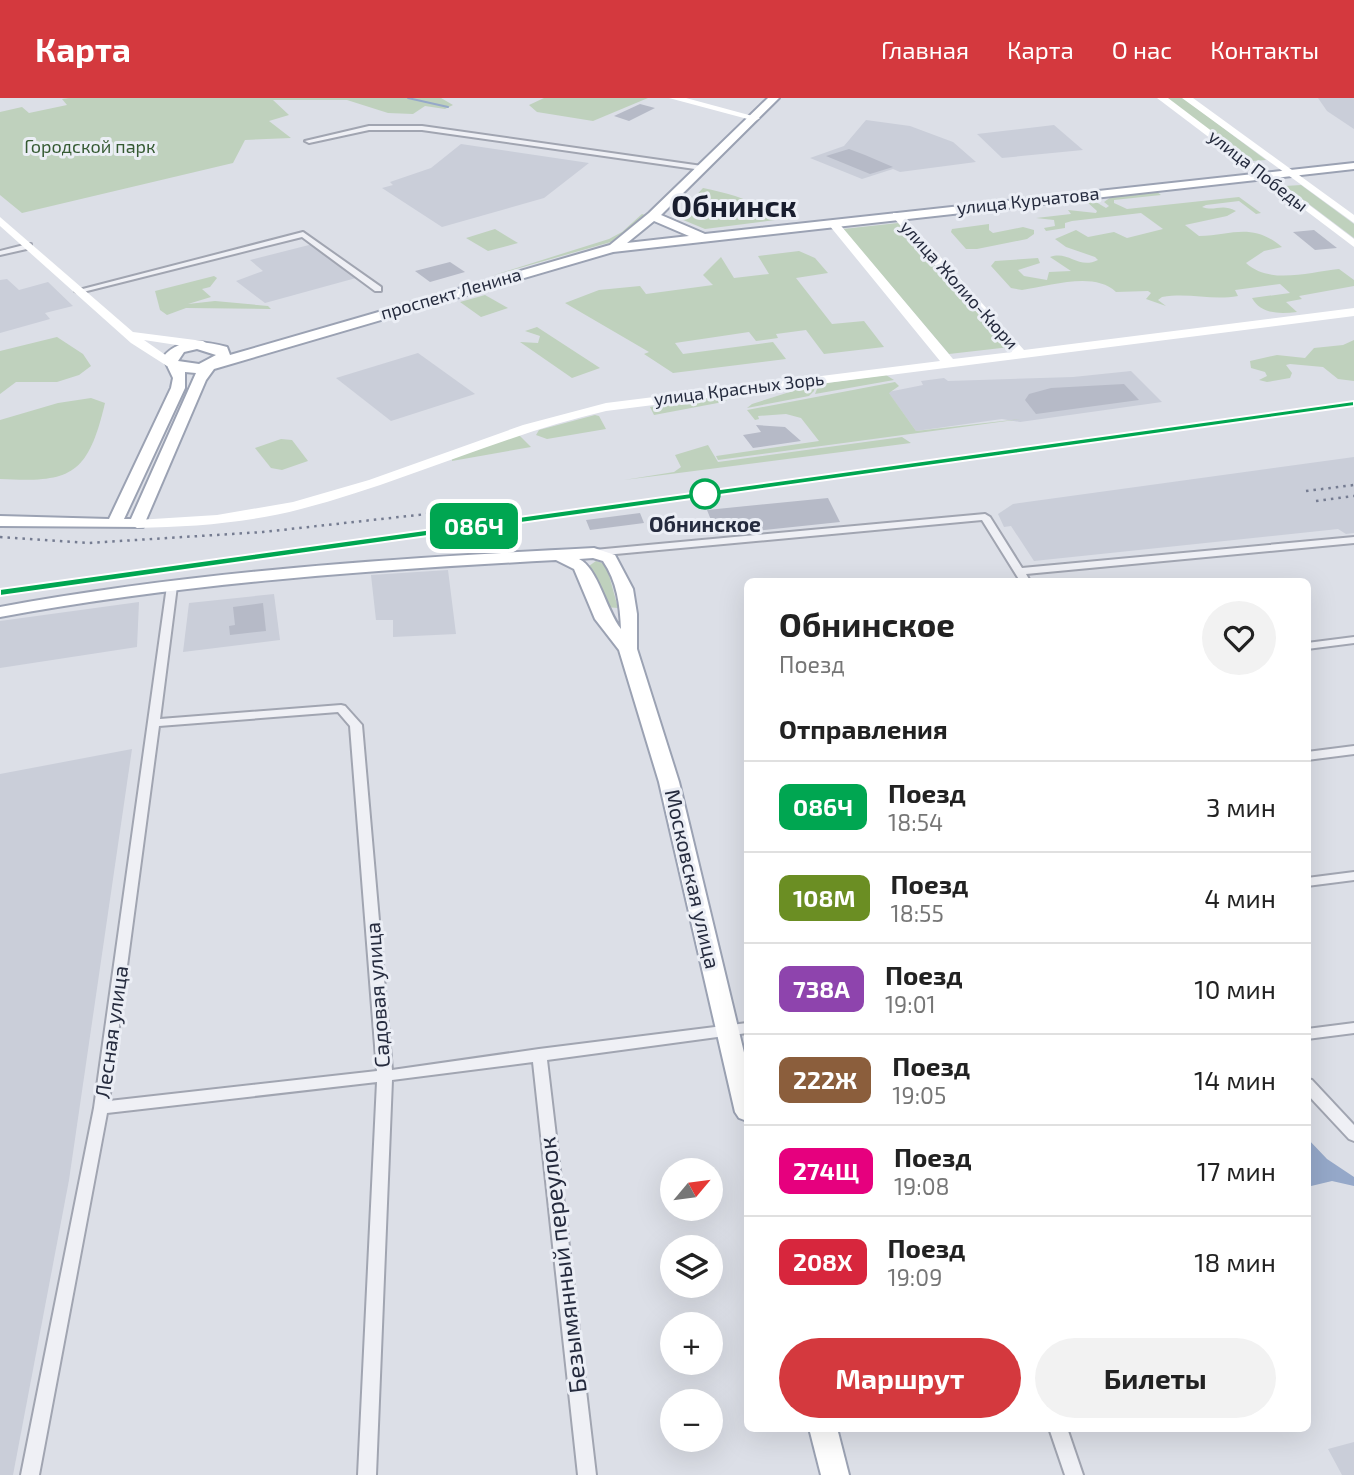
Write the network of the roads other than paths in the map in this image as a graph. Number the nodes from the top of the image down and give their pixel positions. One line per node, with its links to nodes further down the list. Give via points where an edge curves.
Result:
1 (674, 98): 5 (street)
2 (774, 98): 5 (main road)
3 (1162, 98): 10 (street, улица Победы)
4 (1187, 98): 9 (street, улица Победы)
5 (755, 118): 8 (main road)
6 (309, 141): 8 (street, via 369,128 422,128)
7 (1354, 166): 9 (main road, улица Курчатова)
8 (702, 168): 12 (main road)
9 (1288, 173): 10 (main road, улица Курчатова); 14 (street, улица Победы)
10 (1265, 176): 11 (main road, улица Курчатова); 17 (street, улица Победы)
11 (897, 215): 15 (main road, улица Курчатова); 27 (street, улица Жолио-Кюри)
12 (653, 216): 16 (main road); 19 (main road)
13 (0, 220): 18 (street)
14 (1354, 220)
15 (833, 223): 16 (main road, улица Курчатова); 28 (street)
16 (702, 237): 19 (main road, улица Курчатова)
17 (1354, 244)
18 (28, 246): 20 (street); 22 (street)
19 (611, 248): 25 (main road, проспект Ленина)
20 (0, 253)
21 (378, 289): 22 (street, via 303,234)
22 (79, 291): 24 (street)
23 (1354, 312): 27 (street, улица Красных Зорь)
24 (128, 333): 26 (street, проспект Ленина); 29 (street)
25 (291, 341): 26 (main road, проспект Ленина); 30 (main road, проспект Ленина)
26 (206, 345): 29 (main road, via 179,349 172,354); 30 (main road, via 223,353)
27 (1021, 354): 28 (street, улица Красных Зорь)
28 (949, 363): 33 (street, улица Красных Зорь, via 606,407 561,417 299,505 237,518)
29 (173, 364): 30 (main road, проспект Ленина, via 190,369); 32 (main road, via 180,378 178,388)
30 (212, 365): 33 (main road, via 199,379)
31 (0, 521): 32 (main road)
32 (114, 524): 33 (main road)
33 (137, 524)
34 (1354, 540): 39 (street)
35 (594, 553): 36 (main road); 37 (main road); 38 (main road, via 586,556)
36 (558, 555): 38 (main road); 40 (main road)
37 (619, 556): 39 (street, via 985,517); 41 (main road, Московская улица)
38 (581, 566): 42 (main road, Московская улица)
39 (1023, 576)
40 (172, 586): 43 (main road); 47 (street, Лесная улица)
41 (628, 604): 42 (main road, via 617,612); 46 (main road, Московская улица)
42 (600, 611): 46 (main road, Московская улица)
43 (0, 612)
44 (1354, 640): 45 (street)
45 (1311, 645)
46 (628, 649): 53 (main road, Московская улица)
47 (154, 723): 56 (street, Садовая улица, via 341,708 356,725); 59 (street, Лесная улица)
48 (1354, 750): 49 (street)
49 (1311, 755)
50 (1354, 876): 51 (street)
51 (1311, 881)
52 (1354, 1028): 54 (street)
53 (737, 1029): 55 (street); 57 (main road, Московская улица)
54 (1311, 1033)
55 (539, 1054): 56 (street); 65 (street, Безымянный переулок)
56 (385, 1076): 59 (street); 64 (street, Садовая улица)
57 (744, 1087)
58 (1311, 1088): 60 (street)
59 (101, 1108): 63 (street, Лесная улица)
60 (1354, 1135)
61 (824, 1432): 66 (main road)
62 (1059, 1432): 67 (street)
63 (30, 1475)
64 (367, 1475)
65 (587, 1475)
66 (835, 1475)
67 (1074, 1475)

